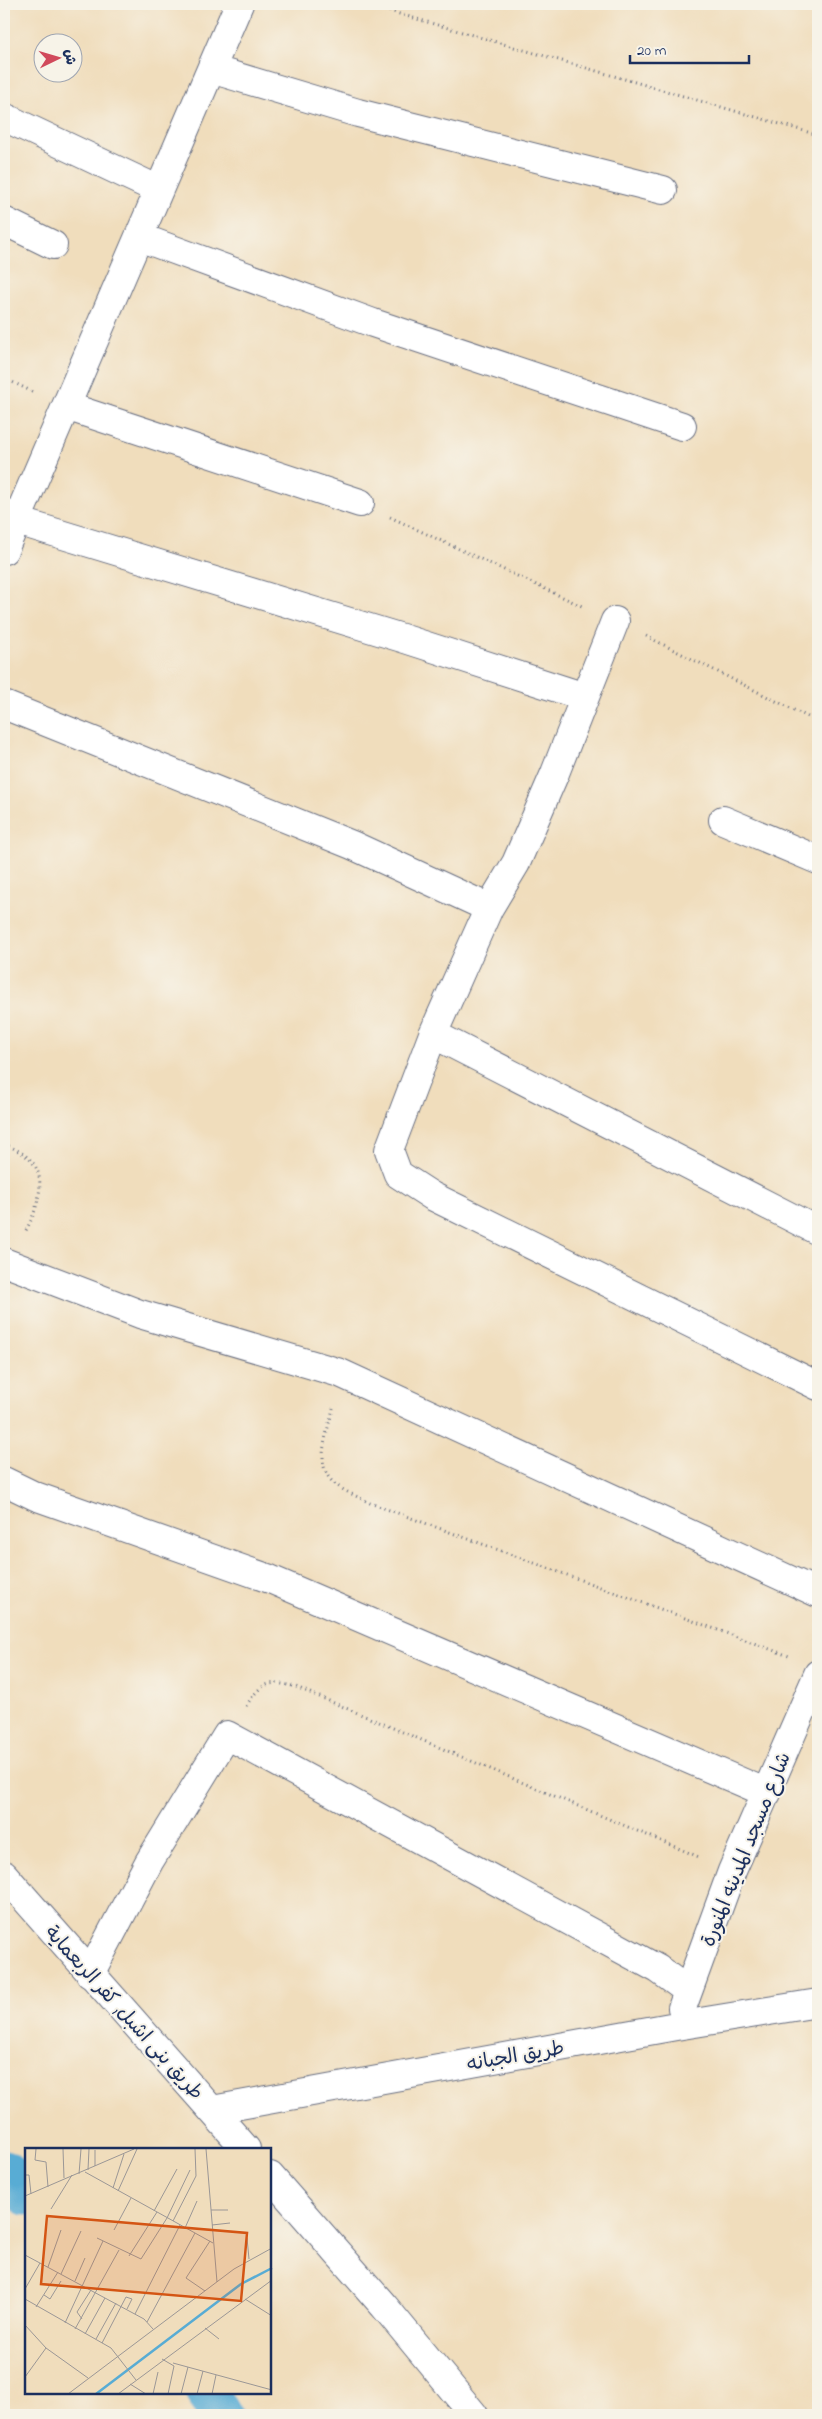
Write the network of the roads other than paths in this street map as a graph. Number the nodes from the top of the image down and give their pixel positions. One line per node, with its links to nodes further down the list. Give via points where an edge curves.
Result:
1 (239, 4): 2 (street)
2 (211, 68): 4 (street); 5 (street, via 358,113)
3 (4, 117): 4 (street)
4 (159, 190): 7 (street)
5 (663, 190)
6 (4, 221): 8 (street)
7 (138, 236): 9 (street); 10 (street, via 373,323)
8 (53, 245)
9 (66, 406): 11 (street); 12 (street)
10 (682, 426)
11 (360, 503)
12 (10, 520): 13 (street); 15 (street, via 402,638)
13 (4, 550)
14 (615, 621): 15 (street)
15 (585, 697): 19 (street, via 516,863)
16 (4, 705): 19 (street, via 352,845)
17 (723, 820): 18 (street)
18 (818, 860)
19 (489, 908): 20 (street)
20 (433, 1034): 21 (street); 23 (street, via 389,1150 398,1174 432,1196)
21 (818, 1231)
22 (6, 1262): 25 (street, via 140,1314 340,1373)
23 (818, 1386)
24 (4, 1481): 27 (street, via 35,1496 270,1579)
25 (818, 1593)
26 (818, 1674): 27 (street, شارع مسجد المدينه المنورة)
27 (767, 1793): 30 (street, شارع مسجد المدينه المنورة, via 732,1871)
28 (4, 1875): 29 (street, طريق بنى اشبل, كفر الربعماية)
29 (90, 1974): 30 (street, via 149,1862 227,1736 658,1969); 33 (street, طريق بنى اشبل, كفر الربعماية)
30 (688, 1991): 32 (street, شارع مسجد المدينه المنورة)
31 (818, 2003): 32 (street, طريق الجبانه)
32 (676, 2026): 33 (street, طريق الجبانه)
33 (212, 2110): 34 (street, طريق بنى اشبل, كفر الربعماية)
34 (245, 2148)
35 (271, 2177): 36 (street)
36 (474, 2415)

